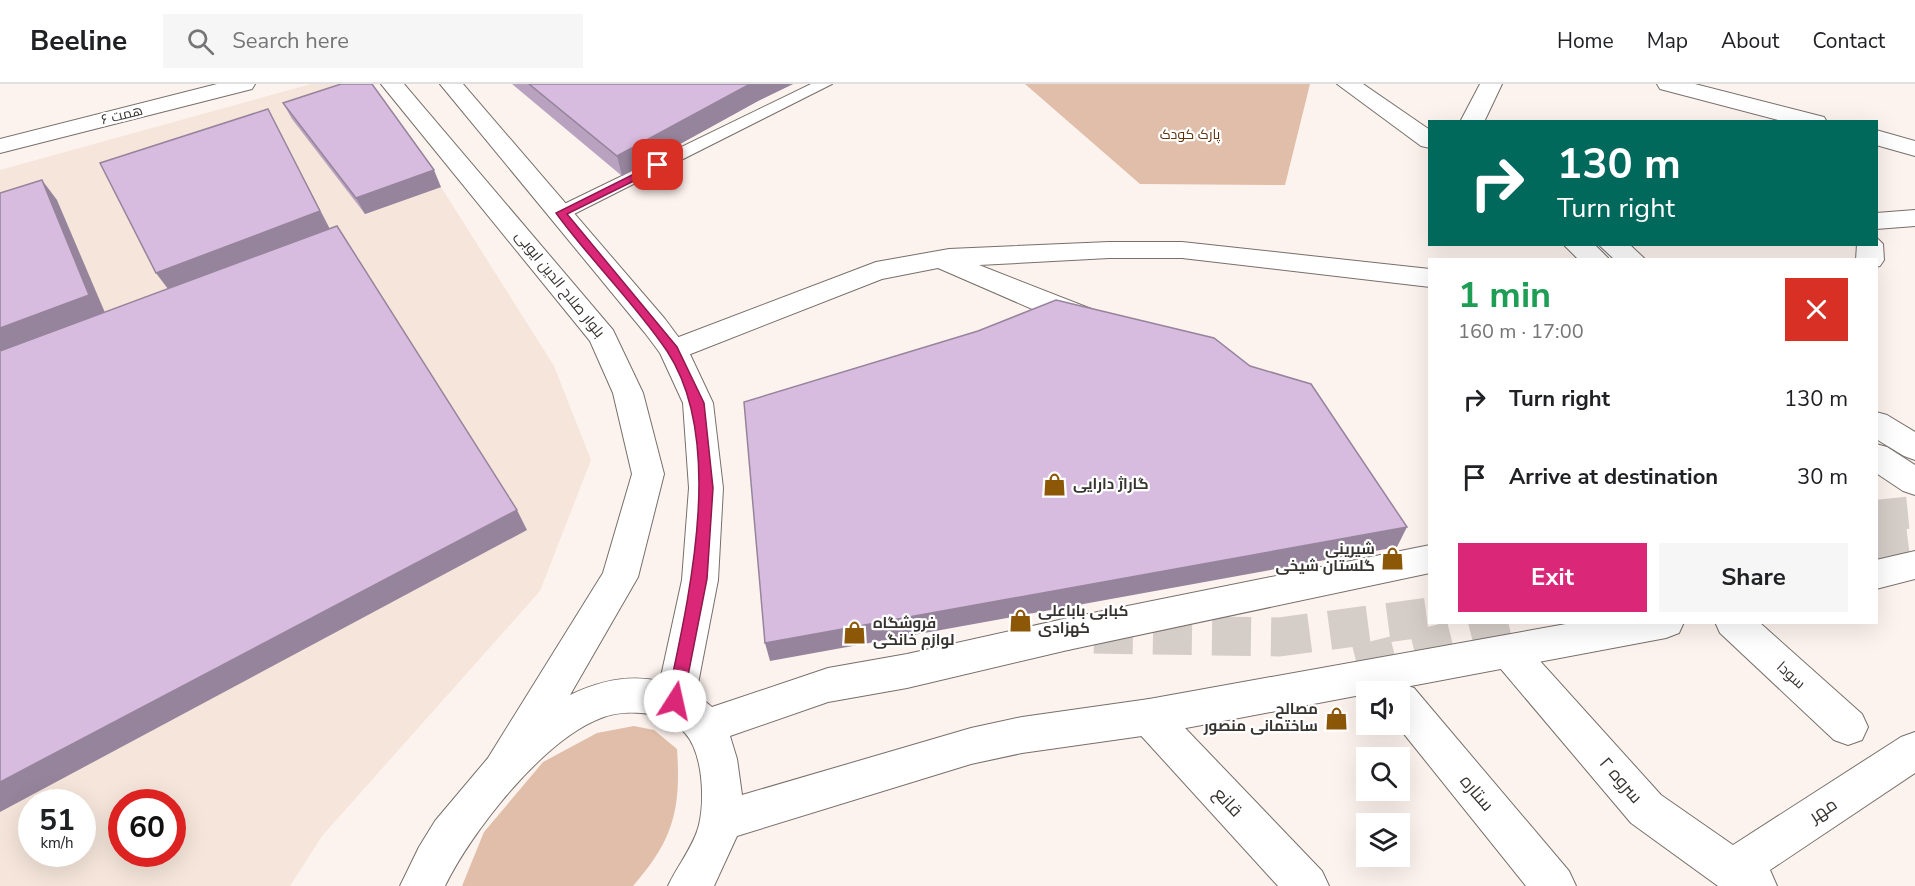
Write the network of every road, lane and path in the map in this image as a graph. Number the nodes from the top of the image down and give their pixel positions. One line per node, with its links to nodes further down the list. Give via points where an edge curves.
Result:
1 (244, 84): 14 (main road, همت ۶)
2 (392, 84): 45 (main road, بلوار صلاح الدین ایوبی, via 603,338 628,393 648,474 620,577)
3 (451, 84): 16 (main road)
4 (824, 84): 16 (lane)
5 (1348, 84): 13 (main road)
6 (1379, 84): 9 (main road)
7 (1491, 84): 10 (main road)
8 (1668, 84): 11 (main road)
9 (1428, 120)
10 (1473, 120)
11 (1808, 120)
12 (1878, 138): 15 (main road)
13 (1428, 140)
14 (0, 146)
15 (1915, 149)
16 (561, 213): 26 (main road)
17 (1915, 218): 18 (main road)
18 (1878, 221)
19 (1579, 246): 21 (main road)
20 (1614, 246): 22 (main road)
21 (1595, 258)
22 (1630, 258)
23 (941, 259): 24 (main road, via 1182,250); 25 (main road, via 1056,308); 26 (main road, via 876,271)
24 (1428, 278)
25 (1111, 326)
26 (673, 350): 39 (main road, via 698,403 706,488 700,579)
27 (1878, 424): 28 (main road)
28 (1915, 448)
29 (1878, 457): 30 (main road)
30 (1915, 482)
31 (1410, 553): 42 (main road, via 907,671 828,685)
32 (1915, 565): 33 (main road)
33 (1878, 574)
34 (1655, 624): 36 (main road)
35 (1735, 624): 43 (main road, سودا)
36 (1508, 651): 37 (main road); 47 (main road, سروه ۲, via 1646,809)
37 (1410, 683)
38 (1356, 693): 41 (main road)
39 (675, 701): 42 (main road); 45 (main road, via 628,693 585,706 540,735)
40 (1410, 712): 51 (main road, ستاره)
41 (1149, 717): 46 (main road, via 971,746); 50 (main road, قانع)
42 (706, 727): 46 (main road, via 720,769)
43 (1848, 727)
44 (1915, 750): 47 (main road, مهر)
45 (501, 774): 48 (main road, via 438,855)
46 (721, 821): 49 (main road)
47 (1743, 878)
48 (422, 886)
49 (690, 886)
50 (1307, 886)
51 (1554, 886)

